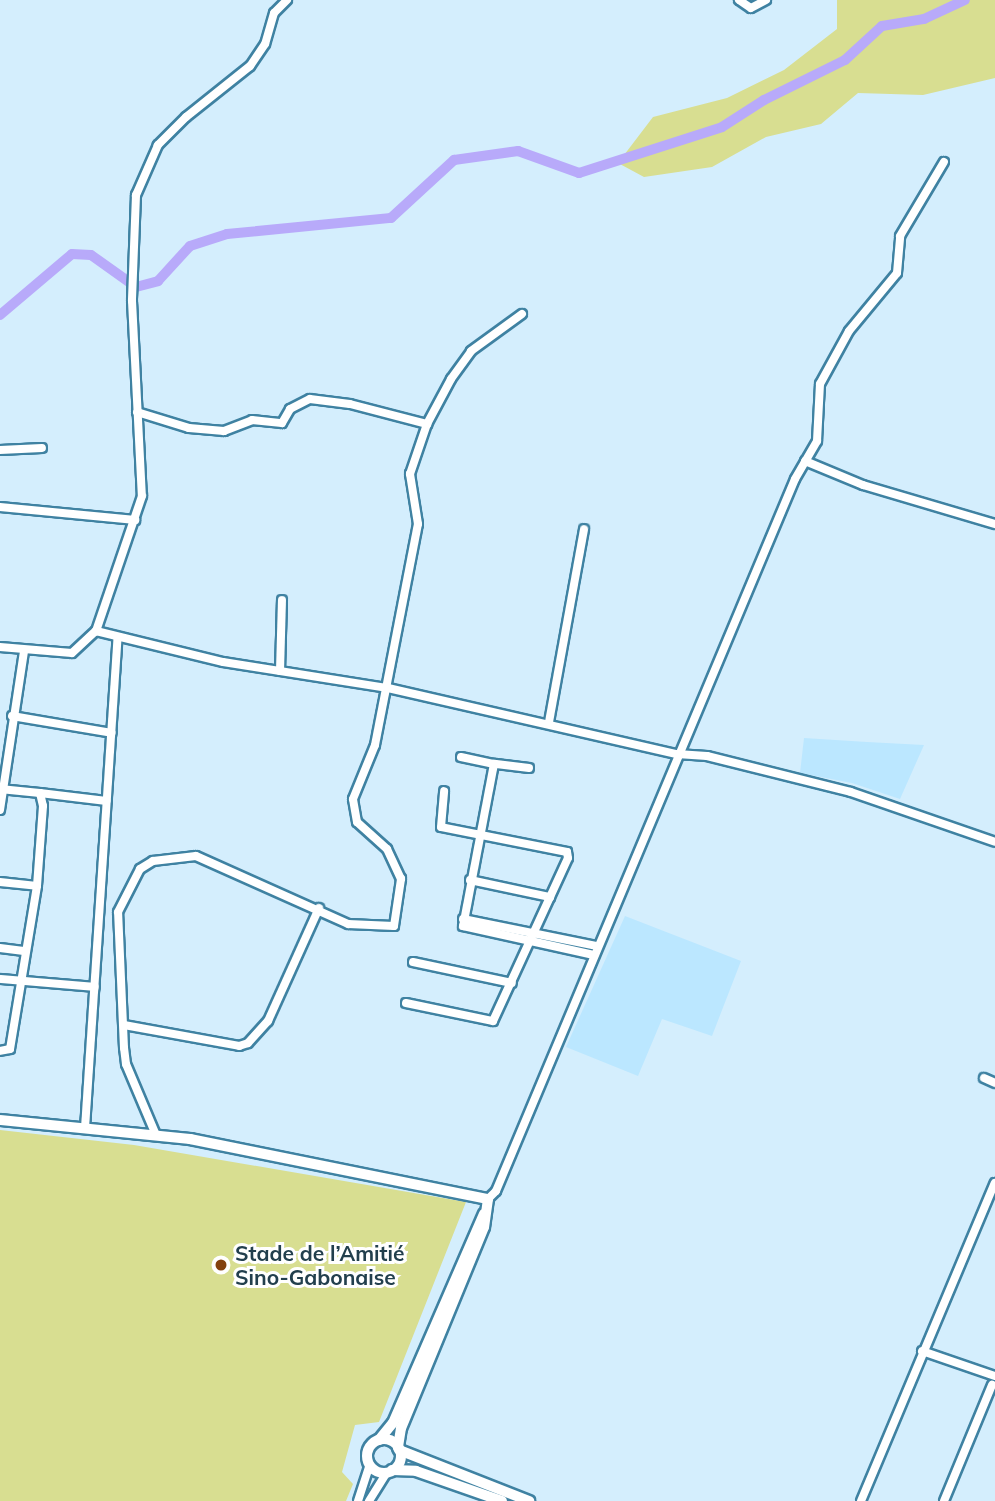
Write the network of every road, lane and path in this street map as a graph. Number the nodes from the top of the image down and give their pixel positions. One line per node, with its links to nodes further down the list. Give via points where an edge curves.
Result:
1 (287, 0): 6 (street, via 274,13 265,44 250,66 158,145 136,195)
2 (739, 0): 3 (street, via 751,8)
3 (766, 0)
4 (944, 162): 10 (street, via 900,236 897,273 849,331 820,384 817,441)
5 (522, 314): 7 (street, via 471,351)
6 (137, 412): 7 (street, via 188,428 224,431 252,420 282,423 290,409 310,399); 12 (street, via 142,496)
7 (427, 424): 21 (street, via 410,474 418,524)
8 (42, 447): 9 (street)
9 (0, 450)
10 (805, 461): 13 (street, via 863,485); 25 (street)
11 (0, 507): 12 (street)
12 (135, 520): 16 (street)
13 (995, 524)
14 (584, 528): 23 (street)
15 (282, 600): 20 (street)
16 (96, 631): 17 (street); 19 (street, via 72,653)
17 (118, 637): 20 (street, via 223,663); 24 (street)
18 (0, 647): 19 (street)
19 (24, 651): 22 (street)
20 (280, 671): 21 (street)
21 (388, 688): 23 (street); 40 (street, via 375,745 353,799 357,822 387,849 401,879 394,926 348,924)
22 (12, 716): 24 (street); 29 (street)
23 (549, 722): 25 (street)
24 (113, 733): 32 (street)
25 (677, 754): 35 (street, via 706,756 851,792); 43 (street)
26 (461, 757): 27 (street)
27 (494, 764): 28 (street); 34 (street)
28 (529, 768)
29 (1, 789): 31 (street); 33 (street)
30 (444, 791): 34 (street, via 441,827)
31 (40, 793): 32 (street); 38 (street)
32 (107, 802): 49 (street)
33 (0, 810)
34 (477, 837): 36 (street); 39 (street, via 567,852)
35 (995, 842)
36 (470, 880): 39 (street); 41 (street, via 463,926)
37 (0, 882): 38 (street)
38 (37, 886): 44 (street)
39 (550, 897): 41 (street)
40 (319, 908): 51 (street, via 268,1021 248,1043 239,1046); 51 (street, via 196,856 153,861 140,869 118,905)
41 (534, 937): 43 (street); 48 (street)
42 (0, 948): 44 (street)
43 (595, 950): 59 (street)
44 (24, 951): 47 (street)
45 (413, 962): 48 (street)
46 (0, 979): 47 (street)
47 (19, 981): 49 (street); 52 (street, via 10,1049)
48 (512, 983): 50 (street, via 493,1021)
49 (95, 987): 56 (street)
50 (406, 1003)
51 (124, 1025): 57 (street, via 126,1064)
52 (0, 1051)
53 (984, 1078): 54 (street)
54 (995, 1083)
55 (0, 1120): 56 (main road)
56 (85, 1128): 57 (main road)
57 (156, 1135): 59 (main road, via 296,1158)
58 (995, 1183): 60 (street)
59 (487, 1205): 62 (main road, via 393,1423); 63 (main road, via 484,1227 401,1428)
60 (922, 1351): 61 (street); 70 (street)
61 (994, 1381): 71 (street)
62 (379, 1440): 63 (main road, via 390,1440); 64 (main road, via 368,1450)
63 (399, 1449): 65 (main road, via 399,1462); 69 (main road)
64 (370, 1465): 65 (main road); 66 (street)
65 (390, 1471): 67 (street); 68 (main road, via 416,1471)
66 (358, 1501)
67 (369, 1501)
68 (502, 1501)
69 (529, 1501)
70 (861, 1501)
71 (944, 1501)

